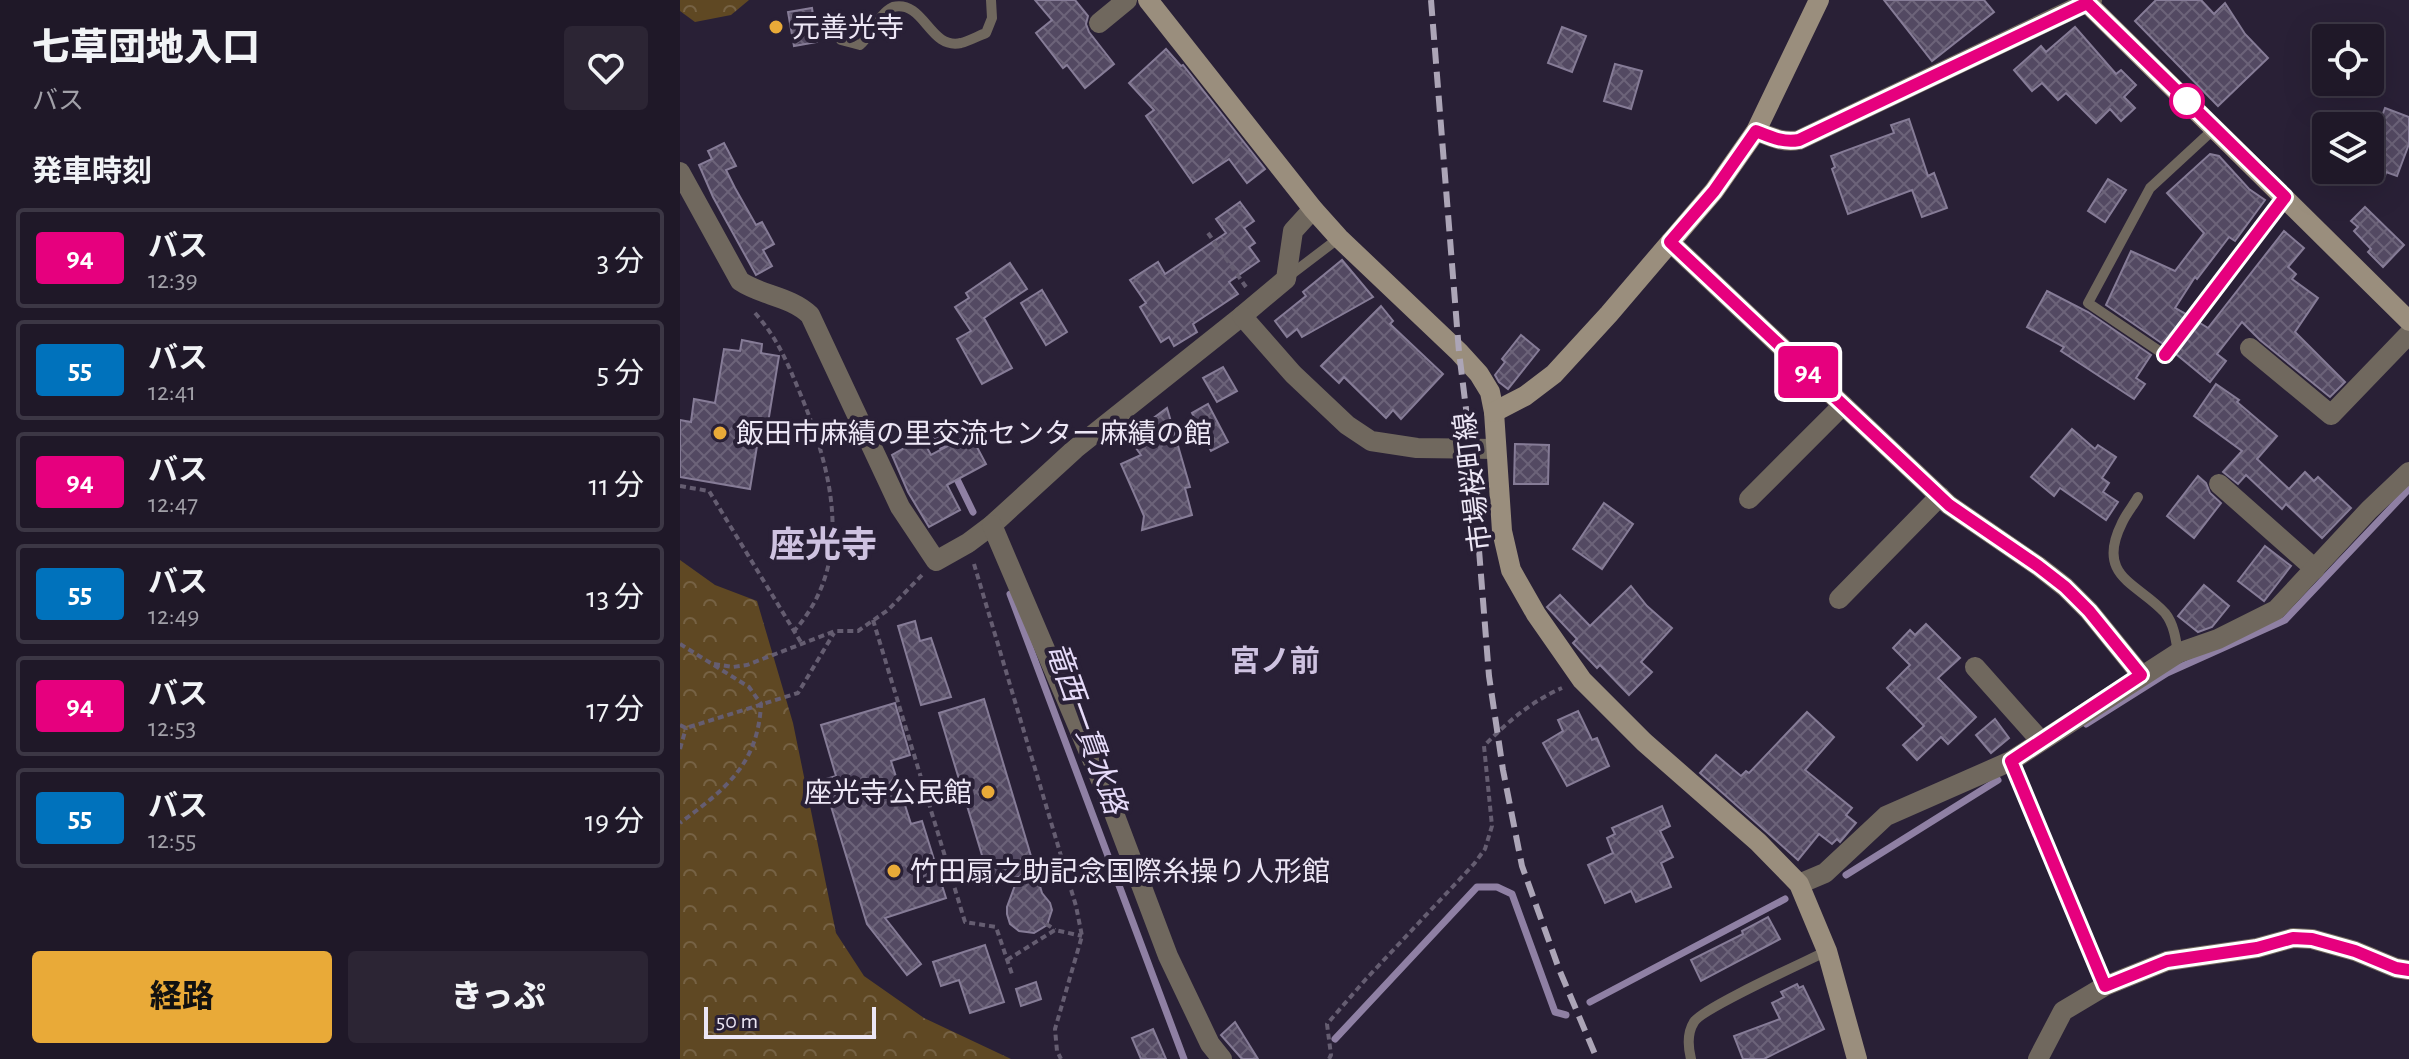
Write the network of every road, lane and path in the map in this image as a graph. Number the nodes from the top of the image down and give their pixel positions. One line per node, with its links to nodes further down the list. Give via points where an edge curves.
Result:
1 (991, 0): 7 (lane, via 986,33 961,43 940,38 916,9 906,5 881,17 860,45)
2 (1127, 0): 6 (street)
3 (1148, 0): 12 (main road, 市場桜町線)
4 (1819, 0): 9 (main road)
5 (2088, 1): 8 (main road); 9 (street, via 1799,140 1780,141)
6 (1099, 23)
7 (841, 40)
8 (2215, 128): 11 (main road); 11 (lane, via 2150,188 2088,303 2165,355)
9 (1756, 131): 15 (main road)
10 (680, 172): 33 (street, via 740,281 798,304 810,315 900,507)
11 (2285, 197): 19 (main road)
12 (1313, 209): 14 (main road, 市場桜町線); 16 (street, via 1293,231)
13 (1208, 233): 18 (path)
14 (1339, 238): 16 (lane); 23 (main road, 市場桜町線, via 1479,374)
15 (1670, 242): 22 (street); 23 (main road, via 1554,374)
16 (1286, 279): 18 (street)
17 (749, 308): 37 (path, via 778,342 812,420 832,499 827,574 809,615)
18 (1250, 310): 24 (street, via 1293,374 1371,441 1417,448); 31 (street, via 1075,449)
19 (2409, 321)
20 (2409, 334): 21 (street, via 2331,415)
21 (2250, 348)
22 (1843, 405): 28 (street); 30 (street)
23 (1494, 412): 24 (main road, 市場桜町線)
24 (1496, 449): 45 (main road, 市場桜町線, via 1502,531 1511,570)
25 (2409, 472): 34 (street)
26 (2219, 484): 34 (street)
27 (680, 486): 37 (path, via 709,491)
28 (1940, 496): 35 (street); 44 (street, via 2065,587)
29 (2138, 497): 41 (lane, via 2121,524 2116,566 2125,581 2165,613)
30 (1749, 499)
31 (992, 525): 32 (street); 63 (street, via 1106,792 1168,956)
32 (968, 543): 33 (street); 56 (path)
33 (936, 561): 36 (path)
34 (2315, 569): 41 (street, via 2276,610)
35 (1839, 599)
36 (873, 620): 38 (path, via 858,631); 58 (path, via 965,922 996,927)
37 (794, 631): 40 (path)
38 (835, 631): 40 (path); 46 (path, via 798,693)
39 (680, 644): 42 (path)
40 (802, 644): 42 (path, via 747,665)
41 (2178, 653): 44 (street)
42 (714, 664): 46 (path, via 749,687)
43 (1975, 667): 49 (street)
44 (2141, 675): 49 (street)
45 (1582, 680): 53 (main road, 市場桜町線); 64 (path, via 1548,694 1484,746 1492,826 1485,849 1327,1024)
46 (761, 704): 48 (path); 52 (path, via 749,755 727,786)
47 (680, 725): 48 (path)
48 (686, 728): 50 (path)
49 (2041, 741): 51 (street)
50 (680, 749)
51 (2011, 761): 53 (street, via 1886,816 1825,873); 61 (lane)
52 (680, 823)
53 (1799, 884): 57 (main road, 市場桜町線)
54 (1038, 918): 55 (path)
55 (1055, 930): 56 (path); 58 (path)
56 (1082, 936): 62 (path, via 1055,1029)
57 (1827, 951): 65 (lane, via 1694,1020 1688,1037); 66 (main road, 市場桜町線)
58 (1007, 960): 60 (path)
59 (2409, 970): 61 (street, via 2312,939 2293,938 2167,961)
60 (1013, 977)
61 (2105, 986): 67 (street, via 2063,1011)
62 (1061, 1059)
63 (1222, 1059)
64 (1329, 1059)
65 (1691, 1059)
66 (1857, 1059)
67 (2038, 1059)

